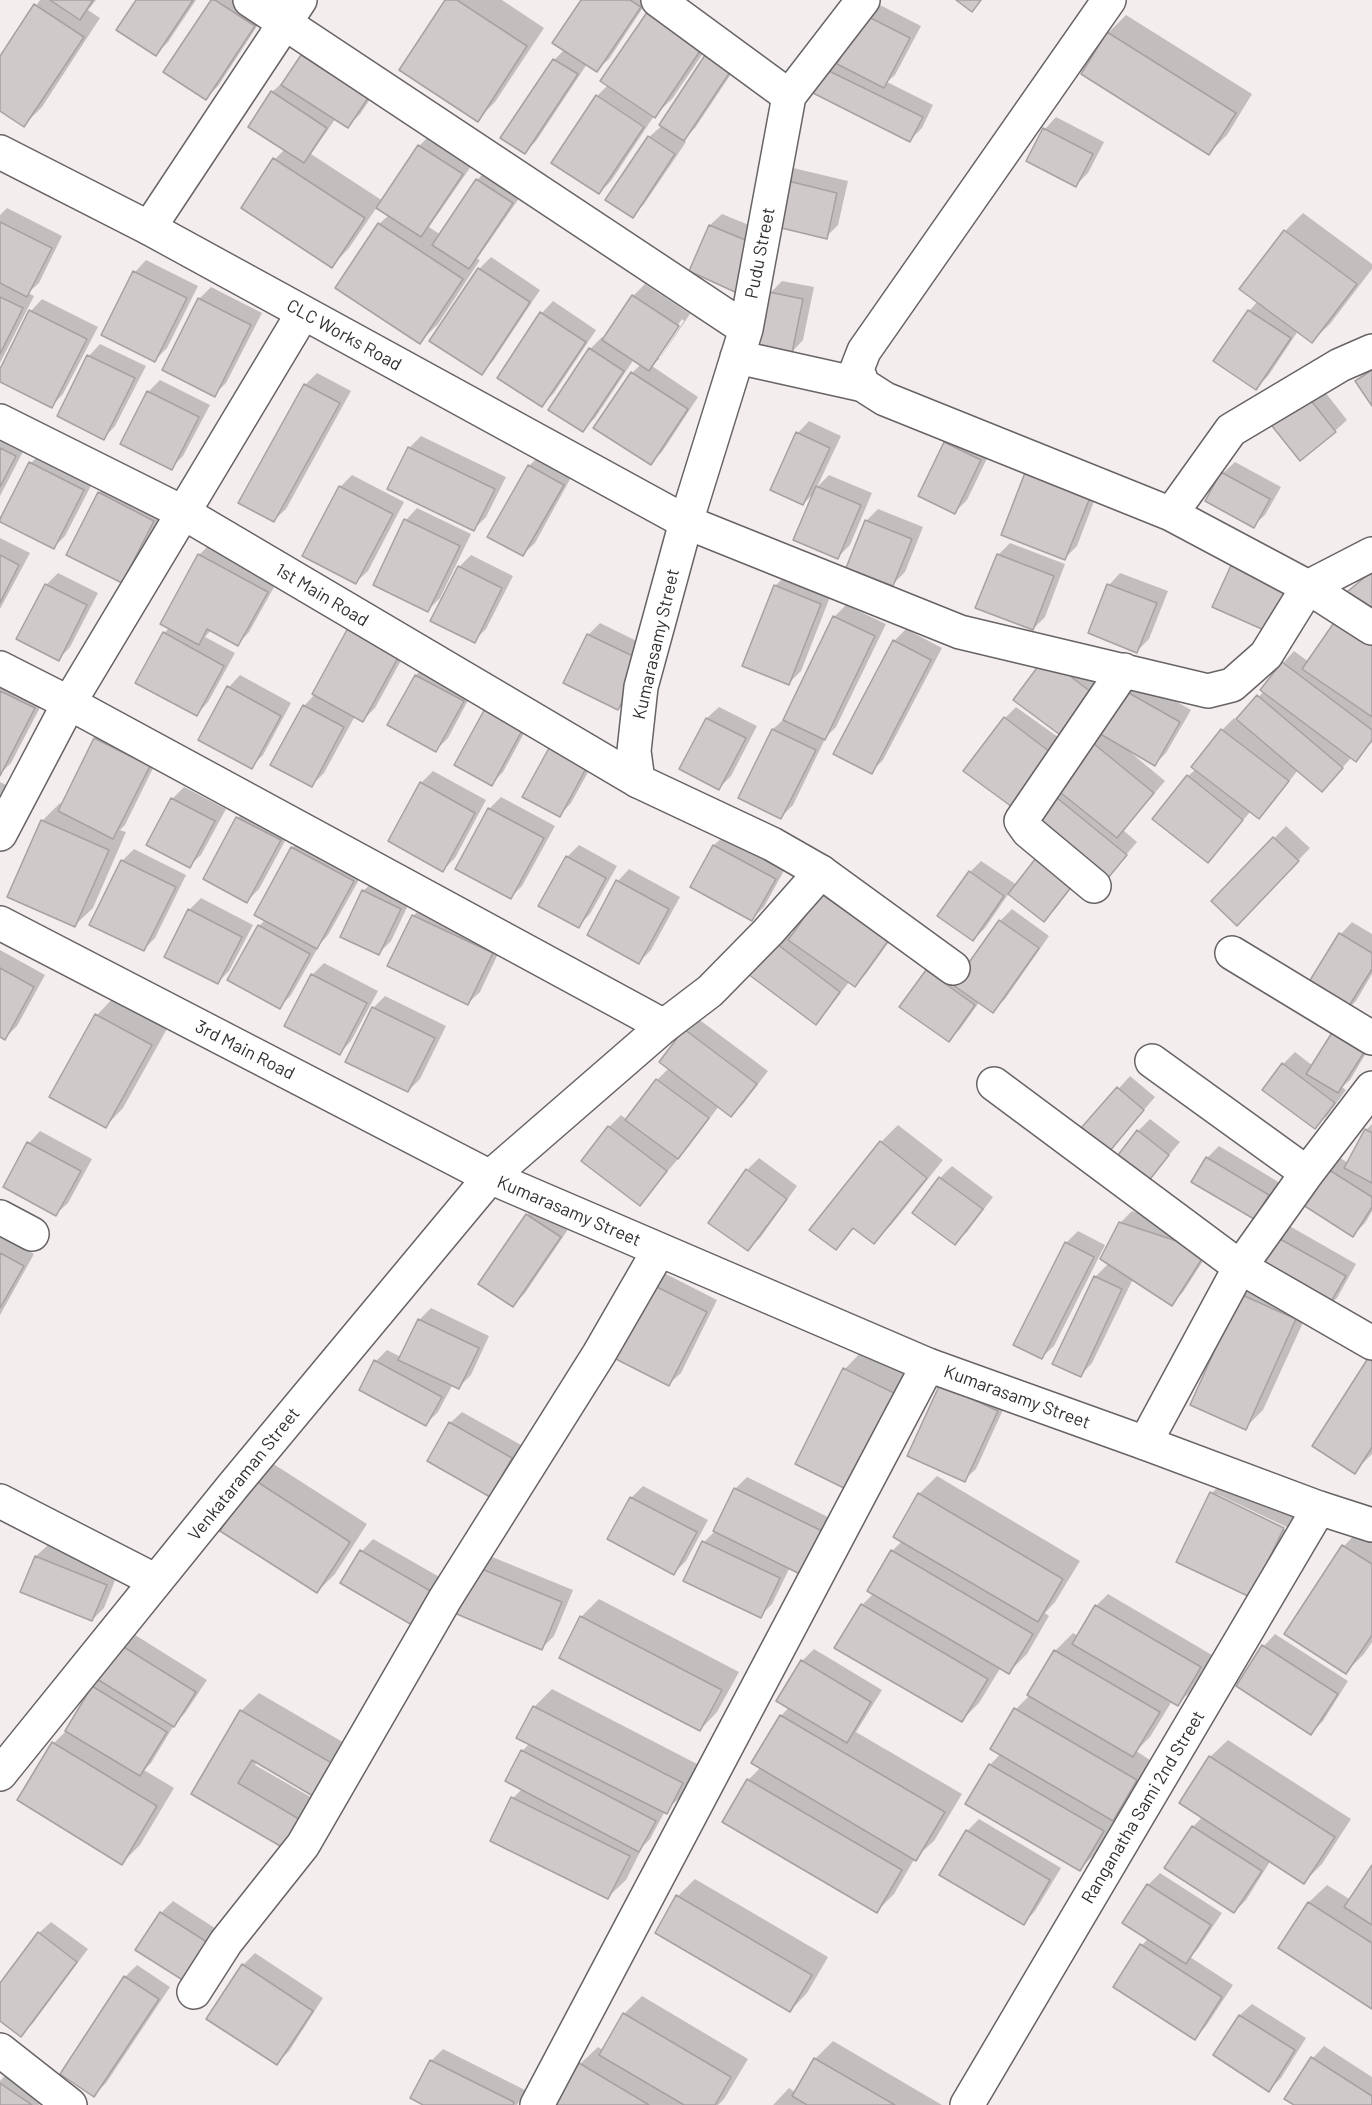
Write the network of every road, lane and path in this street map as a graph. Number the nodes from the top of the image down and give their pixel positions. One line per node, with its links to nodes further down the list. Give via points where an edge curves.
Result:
1 (250, 0): 5 (street)
2 (657, 0): 6 (street)
3 (863, 0): 6 (street, Pudu Street)
4 (1110, 0): 12 (street, via 864,351 857,369)
5 (292, 12): 8 (street); 10 (street)
6 (789, 96): 10 (street, Pudu Street)
7 (0, 152): 8 (street, CLC Works Road)
8 (149, 228): 9 (street, CLC Works Road)
9 (303, 313): 14 (street); 16 (street, CLC Works Road)
10 (741, 343): 12 (street); 16 (street, Pudu Street)
11 (1372, 351): 15 (street, via 1340,365 1231,430)
12 (863, 385): 15 (street, via 885,399)
13 (0, 421): 14 (street, 1st Main Road)
14 (184, 513): 22 (street); 23 (street, 1st Main Road)
15 (1171, 514): 18 (street)
16 (686, 522): 21 (street, CLC Works Road, via 960,632); 23 (street, Kumarasamy Street, via 641,687 634,751)
17 (1372, 554): 18 (street)
18 (1308, 587): 19 (street); 21 (street, CLC Works Road, via 1266,655 1232,685 1208,691)
19 (1372, 628)
20 (0, 668): 22 (street)
21 (1124, 670): 26 (street, via 1021,821)
22 (69, 703): 24 (street); 30 (street)
23 (638, 781): 25 (street, via 772,844)
24 (0, 834)
25 (821, 872): 29 (street); 30 (street, Kumarasamy Street, via 710,992)
26 (1094, 886)
27 (0, 923): 36 (street, 3rd Main Road)
28 (1232, 953): 31 (street)
29 (953, 968)
30 (664, 1026): 36 (street, Kumarasamy Street)
31 (1372, 1038)
32 (1152, 1061): 35 (street)
33 (994, 1084): 40 (street)
34 (1372, 1088): 35 (street)
35 (1307, 1173): 40 (street)
36 (490, 1177): 39 (street, Kumarasamy Street); 47 (street, Venkataraman Street)
37 (0, 1217): 38 (street)
38 (32, 1234)
39 (659, 1250): 42 (street, Kumarasamy Street); 49 (street, via 445,1599 303,1845 226,1942)
40 (1240, 1267): 41 (street); 43 (street)
41 (1372, 1343)
42 (928, 1365): 43 (street, Kumarasamy Street); 52 (street)
43 (1145, 1443): 45 (street, Kumarasamy Street)
44 (0, 1501): 47 (street)
45 (1319, 1508): 46 (street, Kumarasamy Street); 53 (street, Ranganatha Sami 2nd Street)
46 (1372, 1525)
47 (156, 1581): 48 (street, Venkataraman Street)
48 (0, 1774)
49 (194, 1992)
50 (0, 2050): 51 (street)
51 (70, 2105)
52 (537, 2105)
53 (967, 2105)

